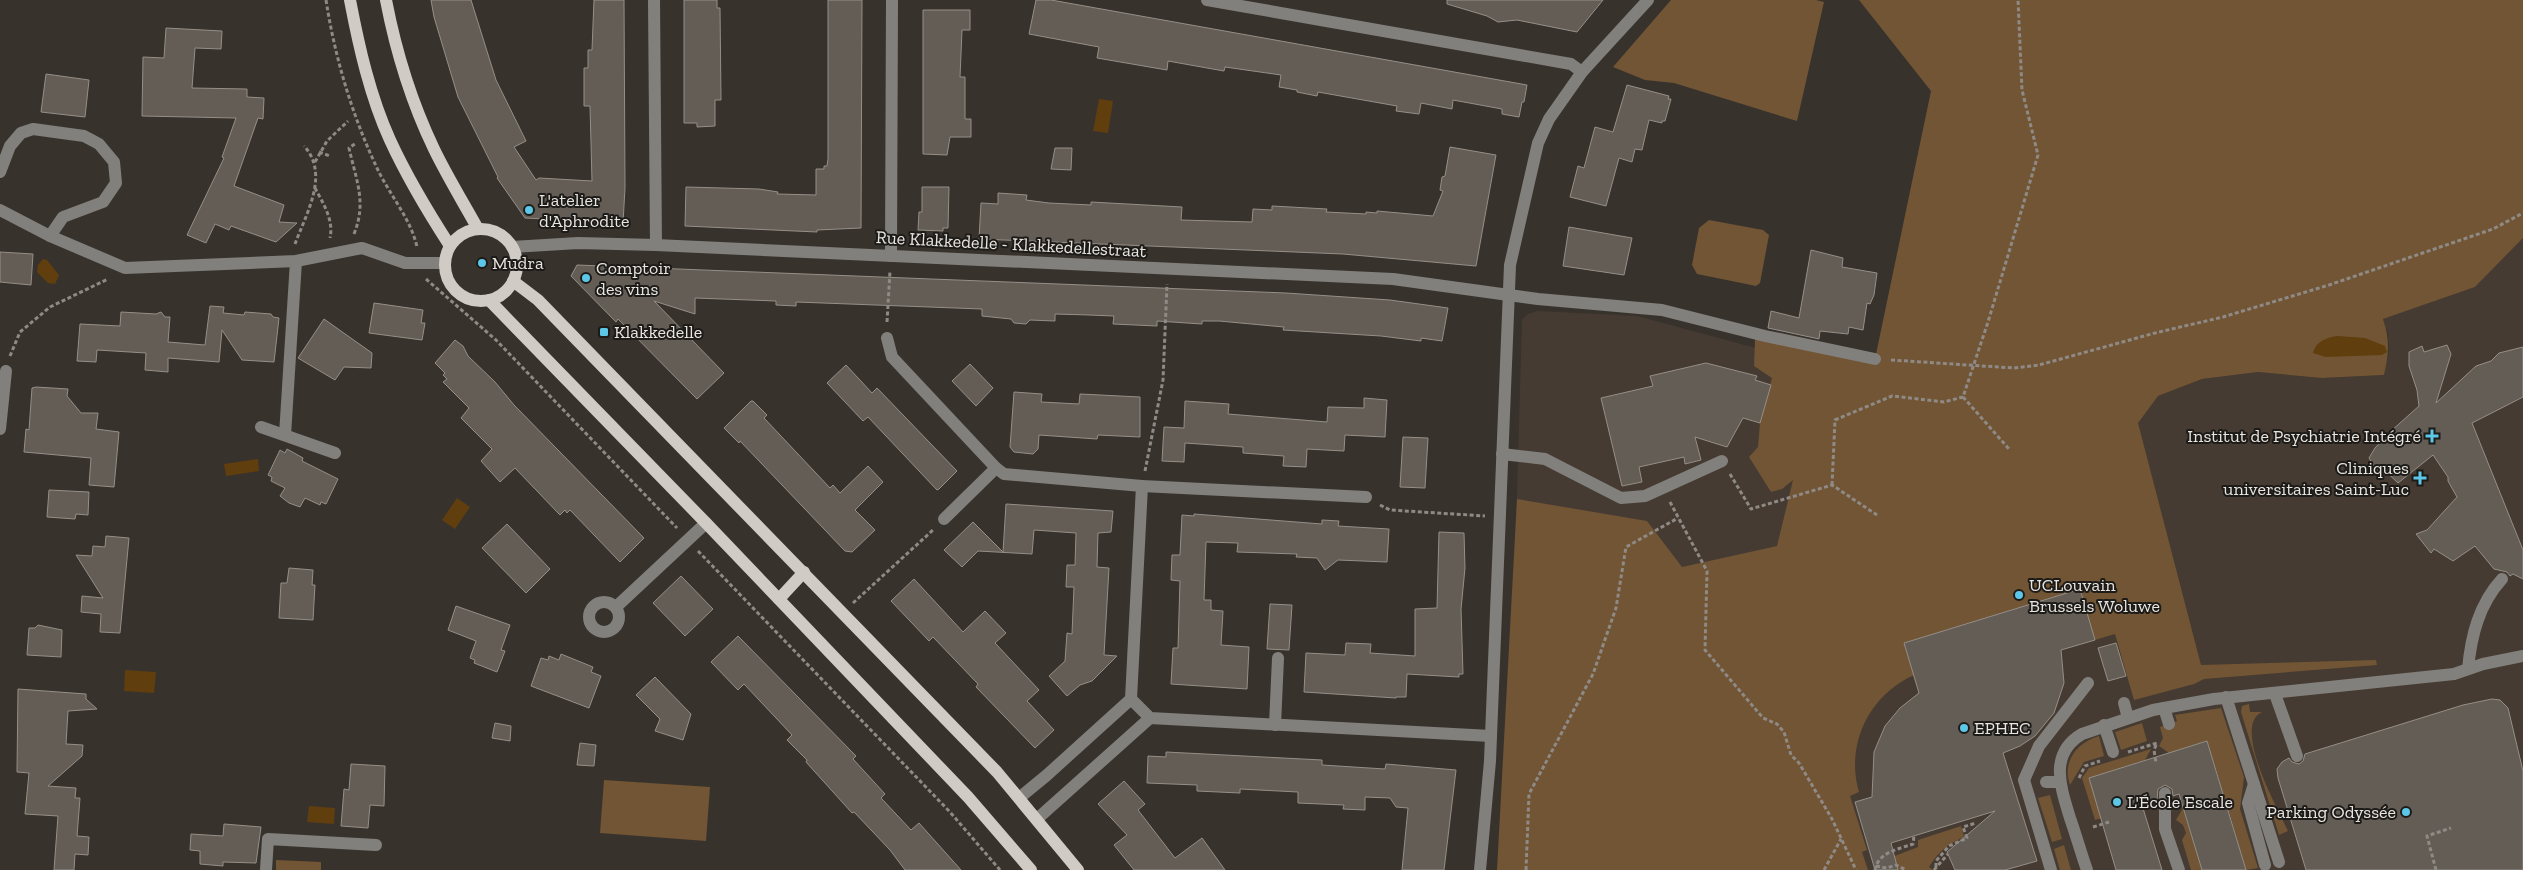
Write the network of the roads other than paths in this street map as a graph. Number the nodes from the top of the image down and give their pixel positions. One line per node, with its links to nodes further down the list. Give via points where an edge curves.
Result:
1 (350, 0): 13 (main road, via 360,48 389,138 426,210)
2 (386, 0): 10 (main road, via 394,41 413,101 434,150)
3 (654, 0): 12 (street)
4 (892, 0): 15 (street)
5 (1206, 0): 7 (street, via 1572,64)
6 (1648, 0): 7 (street)
7 (1582, 72): 19 (street, via 1549,119 1538,144 1510,265)
8 (0, 172): 11 (street, via 10,146 21,133 33,129 84,136 99,144 114,162 116,183 103,202 63,217)
9 (0, 210): 11 (street)
10 (478, 229): 13 (main road, via 461,235); 14 (main road, via 497,233)
11 (50, 236): 16 (street, via 126,268)
12 (656, 245): 14 (street, Rue Klakkedelle - Klakkedellestraat, via 578,242); 15 (street, Rue Klakkedelle - Klakkedellestraat)
13 (450, 246): 17 (main road)
14 (512, 247): 18 (main road, via 517,266)
15 (891, 256): 19 (street, Rue Klakkedelle - Klakkedellestraat, via 1393,279)
16 (296, 261): 17 (street, via 362,248 405,263); 26 (street)
17 (445, 263): 20 (main road, via 447,278 460,294 478,301)
18 (513, 281): 20 (main road, via 502,294); 35 (main road, via 538,300)
19 (1508, 294): 22 (street, Rue Klakkedelle - Klakkedellestraat, via 1662,310); 28 (street)
20 (489, 300): 34 (main road)
21 (887, 338): 30 (street, via 892,357)
22 (1875, 359)
23 (6, 371): 25 (street)
24 (261, 427): 26 (street)
25 (0, 429)
26 (285, 435): 27 (street)
27 (335, 453)
28 (1502, 454): 29 (street, via 1544,459 1621,498 1645,496); 53 (street)
29 (1722, 461)
30 (996, 468): 31 (street, via 1004,474); 33 (street)
31 (1142, 486): 32 (street); 45 (street)
32 (1366, 497)
33 (944, 519)
34 (706, 522): 37 (main road); 38 (street)
35 (804, 572): 37 (main road); 60 (main road, via 997,772)
36 (2502, 579): 41 (street, via 2476,624)
37 (779, 599): 66 (main road, via 968,797)
38 (616, 607)
39 (2523, 656): 41 (street)
40 (1278, 658): 51 (street)
41 (2468, 669): 43 (street, via 2454,674 2393,682)
42 (2088, 684): 69 (street, via 2039,746 2024,780)
43 (2275, 694): 44 (street); 54 (street)
44 (2226, 697): 47 (street); 58 (street)
45 (1131, 699): 48 (street); 60 (street)
46 (2124, 703): 49 (street)
47 (2164, 708): 49 (street); 50 (street)
48 (1150, 718): 51 (street); 61 (street)
49 (2128, 718): 52 (street)
50 (2169, 724)
51 (1275, 725): 53 (street)
52 (2104, 725): 55 (street); 57 (street, via 2082,734 2067,746 2059,767)
53 (1491, 736): 68 (street)
54 (2295, 751)
55 (2113, 752)
56 (2046, 782): 57 (street)
57 (2060, 782): 70 (street)
58 (2254, 784): 63 (street); 64 (street, via 2248,803)
59 (2165, 793): 71 (street, via 2165,829)
60 (1018, 798): 61 (main road)
61 (1037, 819): 67 (main road)
62 (376, 845): 65 (street, via 268,839)
63 (2279, 862)
64 (2265, 866)
65 (266, 870)
66 (1031, 870)
67 (1078, 870)
68 (1480, 870)
69 (2051, 870)
70 (2087, 870)
71 (2179, 870)

